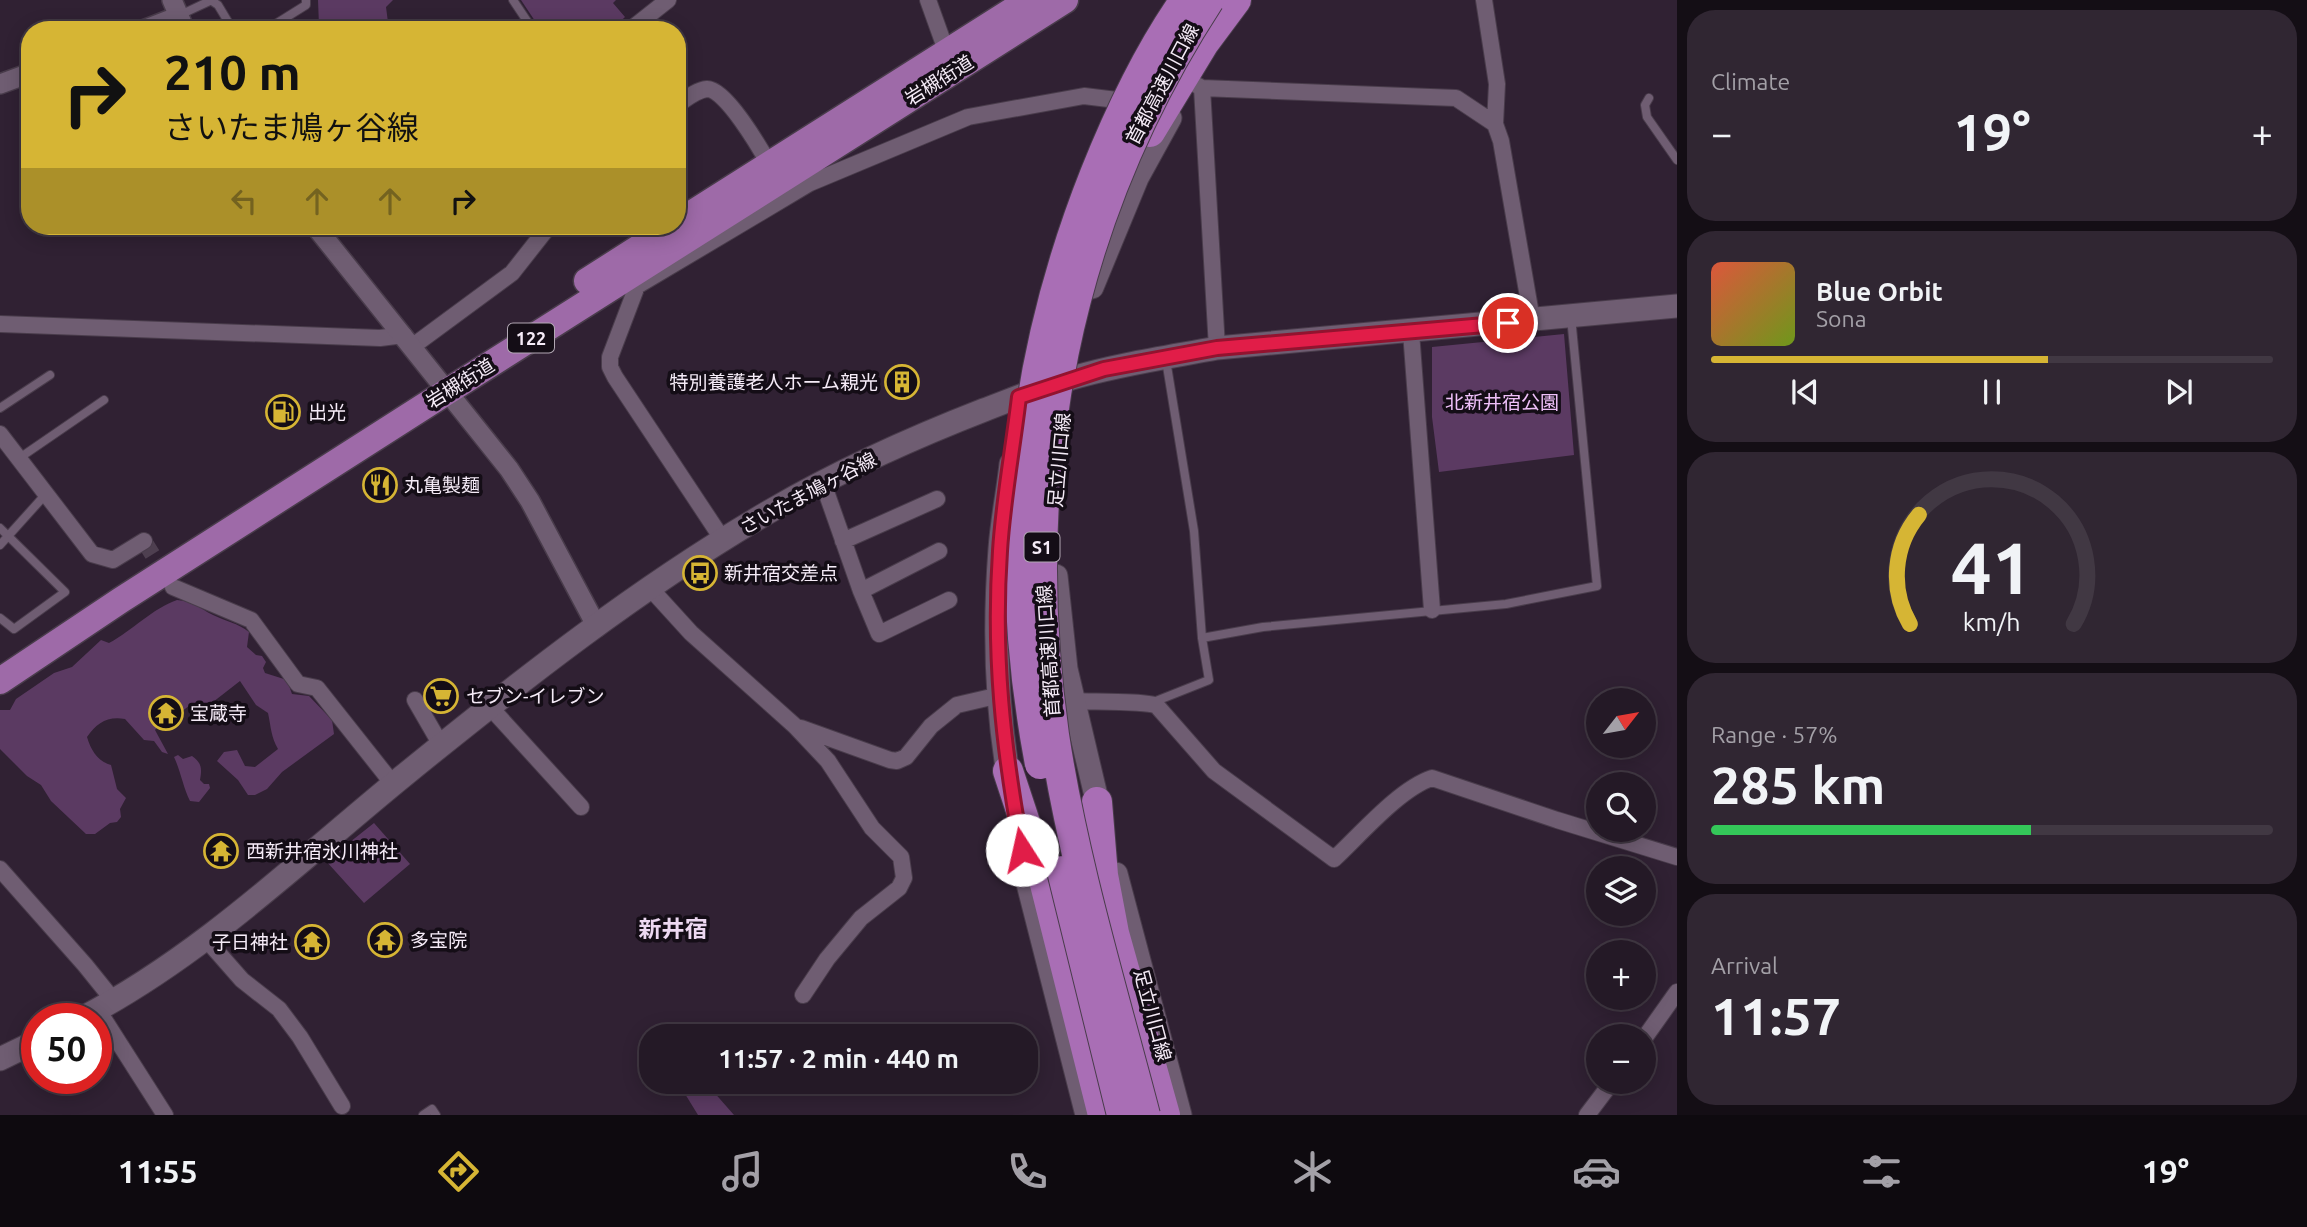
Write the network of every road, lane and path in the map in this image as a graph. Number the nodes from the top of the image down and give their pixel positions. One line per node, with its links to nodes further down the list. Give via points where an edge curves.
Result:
1 (212, 0): 15 (lane); 16 (lane)
2 (306, 0): 17 (lane, via 306,5)
3 (513, 0): 18 (lane)
4 (667, 0): 19 (street)
5 (928, 0): 20 (street)
6 (1029, 0): 20 (highway, 岩槻街道 / 122)
7 (1065, 0): 31 (highway, 岩槻街道 / 122)
8 (1171, 0): 27 (main road)
9 (1177, 0): 21 (highway, bridge)
10 (1185, 0): 21 (highway, 首都高速川口線 / S1, bridge)
11 (1209, 0): 38 (highway, 首都高速川口線 / S1, bridge, via 1167,69 1124,156 1098,223)
12 (1236, 0): 38 (highway, bridge, via 1170,97 1133,163)
13 (1244, 0): 24 (main road, 足立川口線)
14 (1484, 0): 28 (street, via 1497,84)
15 (179, 15)
16 (228, 21)
17 (280, 21)
18 (527, 21)
19 (641, 21)
20 (947, 53): 30 (highway, 岩槻街道 / 122)
21 (1141, 72): 98 (highway, 首都高速川口線 / S1, bridge, via 1102,154 1060,272 1028,416 1020,527 1021,636 1030,711 1073,921)
22 (21, 76): 23 (street)
23 (0, 84)
24 (1195, 84): 28 (street, via 1456,98); 44 (street); 47 (main road, 足立川口線, via 1138,178 1088,296)
25 (1649, 98): 29 (lane, via 1647,117)
26 (686, 99): 30 (street, via 708,89 719,93)
27 (1117, 100): 31 (street, via 1084,96 968,117); 49 (main road, via 1059,240)
28 (1495, 124): 40 (street)
29 (1677, 160)
30 (769, 164): 32 (highway, 岩槻街道 / 122)
31 (805, 174): 36 (highway, 岩槻街道 / 122)
32 (686, 217)
33 (322, 235): 43 (street)
34 (542, 235): 43 (street, via 512,273)
35 (659, 235): 48 (highway, 岩槻街道 / 122)
36 (634, 281): 48 (highway, 岩槻街道 / 122); 59 (street, via 610,367)
37 (1677, 306): 39 (main road, さいたま鳩ヶ谷線)
38 (1072, 314): 102 (highway, 首都高速川口線 / S1, bridge, via 1054,398 1042,512 1046,666 1067,804)
39 (1571, 316): 40 (main road, さいたま鳩ヶ谷線); 68 (lane, via 1597,586 1506,604)
40 (1532, 320): 42 (main road, さいたま鳩ヶ谷線)
41 (0, 324): 43 (street)
42 (1411, 332): 44 (main road, さいたま鳩ヶ谷線); 68 (street)
43 (408, 340): 48 (street)
44 (1217, 348): 45 (main road, さいたま鳩ヶ谷線)
45 (1165, 357): 47 (main road, さいたま鳩ヶ谷線); 71 (lane, via 1194,531)
46 (50, 375): 51 (lane)
47 (1069, 379): 49 (main road, さいたま鳩ヶ谷線); 76 (main road, 足立川口線, via 1058,441 1054,515 1058,606)
48 (443, 384): 70 (street, via 516,480); 72 (highway, 岩槻街道 / 122, via 123,578); 73 (highway, 岩槻街道 / 122)
49 (1019, 397): 54 (main road, さいたま鳩ヶ谷線); 74 (main road, via 1000,548)
50 (104, 400): 53 (lane)
51 (0, 408)
52 (0, 434): 53 (street)
53 (18, 459): 55 (street)
54 (823, 483): 59 (main road, さいたま鳩ヶ谷線); 61 (street)
55 (45, 495): 58 (lane); 60 (street, via 92,554 113,560)
56 (937, 499): 61 (street)
57 (0, 528): 58 (lane)
58 (7, 535): 62 (lane); 69 (lane, via 65,592 14,629)
59 (723, 540): 65 (main road, さいたま鳩ヶ谷線)
60 (144, 541)
61 (843, 541): 66 (street)
62 (0, 545)
63 (939, 551): 66 (street)
64 (173, 587): 82 (street, via 251,620 298,684 317,688)
65 (650, 589): 70 (main road, さいたま鳩ヶ谷線); 79 (street, via 723,663)
66 (861, 591): 67 (street, via 879,634)
67 (949, 600)
68 (1432, 610): 71 (lane, via 1263,627)
69 (0, 618)
70 (597, 626): 78 (main road, さいたま鳩ヶ谷線)
71 (1202, 638): 77 (lane, via 1209,680)
72 (0, 659)
73 (0, 681)
74 (1000, 695): 79 (street, via 957,705 897,761); 81 (main road)
75 (415, 700): 80 (street)
76 (1075, 701): 77 (street); 83 (main road, 足立川口線)
77 (1151, 703): 85 (street, via 1214,771 1334,859 1402,795 1432,778)
78 (490, 707): 80 (main road, さいたま鳩ヶ谷線); 84 (street)
79 (795, 726): 89 (street, via 828,761 872,828 901,857 904,878 899,888 861,918)
80 (441, 745): 82 (main road, さいたま鳩ヶ谷線)
81 (1007, 771): 98 (highway, via 1044,880)
82 (394, 784): 87 (main road, さいたま鳩ヶ谷線)
83 (1097, 802): 103 (highway, via 1114,933); 104 (main road, 足立川口線)
84 (581, 807)
85 (1677, 857)
86 (0, 869): 90 (street, via 85,965)
87 (206, 939): 91 (main road, さいたま鳩ヶ谷線); 97 (street, via 242,980 279,1009)
88 (1677, 992): 92 (street)
89 (803, 995)
90 (96, 1003)
91 (110, 1003)
92 (1654, 1024)
93 (112, 1032): 99 (street)
94 (21, 1049): 95 (main road)
95 (0, 1059)
96 (1603, 1094): 105 (street)
97 (346, 1110)
98 (1103, 1112)
99 (165, 1115)
100 (423, 1115): 101 (lane, via 432,1110)
101 (436, 1115)
102 (1145, 1115)
103 (1165, 1115)
104 (1180, 1115)
105 (1587, 1115)

